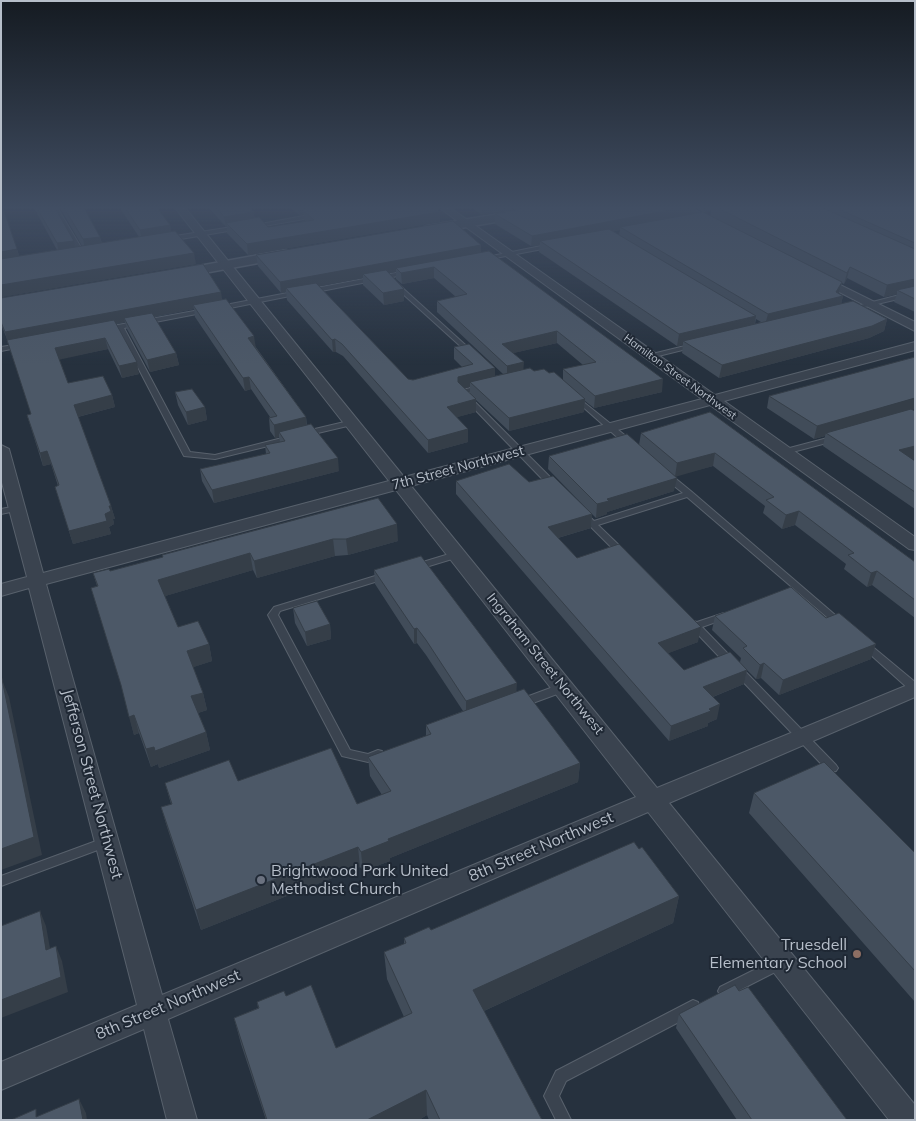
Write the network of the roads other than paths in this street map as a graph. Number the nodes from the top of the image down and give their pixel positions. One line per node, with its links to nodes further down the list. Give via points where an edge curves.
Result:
1 (223, 261): 4 (street, Ingraham Street Northwest)
2 (246, 261): 4 (street)
3 (519, 261): 21 (street, Hamilton Street Northwest)
4 (226, 265): 7 (street); 10 (street, Ingraham Street Northwest)
5 (416, 271): 8 (lane)
6 (808, 272): 11 (street)
7 (162, 276)
8 (387, 276): 10 (lane); 20 (lane)
9 (915, 293): 11 (lane)
10 (256, 301): 13 (lane); 25 (street, Ingraham Street Northwest)
11 (870, 304): 12 (lane); 14 (street)
12 (846, 310)
13 (120, 327): 15 (lane); 25 (lane, via 187,454 214,457)
14 (915, 327)
15 (102, 330)
16 (29, 344): 19 (lane)
17 (700, 344): 21 (lane)
18 (915, 346): 24 (street, 7th Street Northwest)
19 (1, 349)
20 (475, 356)
21 (650, 356): 24 (street, Hamilton Street Northwest)
22 (487, 386): 30 (lane, via 460,392)
23 (566, 390): 26 (lane)
24 (712, 400): 26 (street, 7th Street Northwest); 31 (street, Hamilton Street Northwest)
25 (353, 422): 33 (street, Ingraham Street Northwest)
26 (610, 427): 29 (lane); 30 (street, 7th Street Northwest)
27 (845, 435): 31 (lane)
28 (1, 449): 36 (street, Jefferson Street Northwest)
29 (637, 450)
30 (519, 452): 33 (street, 7th Street Northwest); 34 (lane)
31 (785, 452): 39 (street, Hamilton Street Northwest)
32 (659, 469): 35 (lane)
33 (402, 483): 40 (street, Ingraham Street Northwest); 42 (street, 7th Street Northwest)
34 (557, 489)
35 (689, 494): 38 (lane); 45 (lane, via 795,591)
36 (9, 510): 42 (street, Jefferson Street Northwest)
37 (578, 510): 38 (lane)
38 (592, 524): 41 (lane)
39 (915, 545)
40 (459, 554): 47 (street, Ingraham Street Northwest); 51 (lane, via 277,609 273,615 346,753 368,758)
41 (627, 558)
42 (37, 580): 43 (street, 7th Street Northwest); 54 (street, Jefferson Street Northwest)
43 (1, 590)
44 (734, 613): 50 (lane, via 693,623)
45 (844, 628)
46 (859, 640): 48 (lane)
47 (564, 687): 49 (lane); 53 (street, Ingraham Street Northwest)
48 (915, 688): 50 (street, 8th Street Northwest)
49 (513, 706)
50 (804, 737): 52 (lane); 53 (street, 8th Street Northwest)
51 (386, 751)
52 (832, 768)
53 (654, 799): 56 (street, Ingraham Street Northwest); 57 (street, 8th Street Northwest)
54 (107, 842): 55 (lane); 57 (street, Jefferson Street Northwest)
55 (1, 881)
56 (783, 962): 60 (lane, via 561,1076 551,1096); 61 (street, Ingraham Street Northwest)
57 (153, 1011): 58 (street, 8th Street Northwest); 59 (street, Jefferson Street Northwest)
58 (1, 1076)
59 (182, 1120)
60 (564, 1120)
61 (908, 1120)

